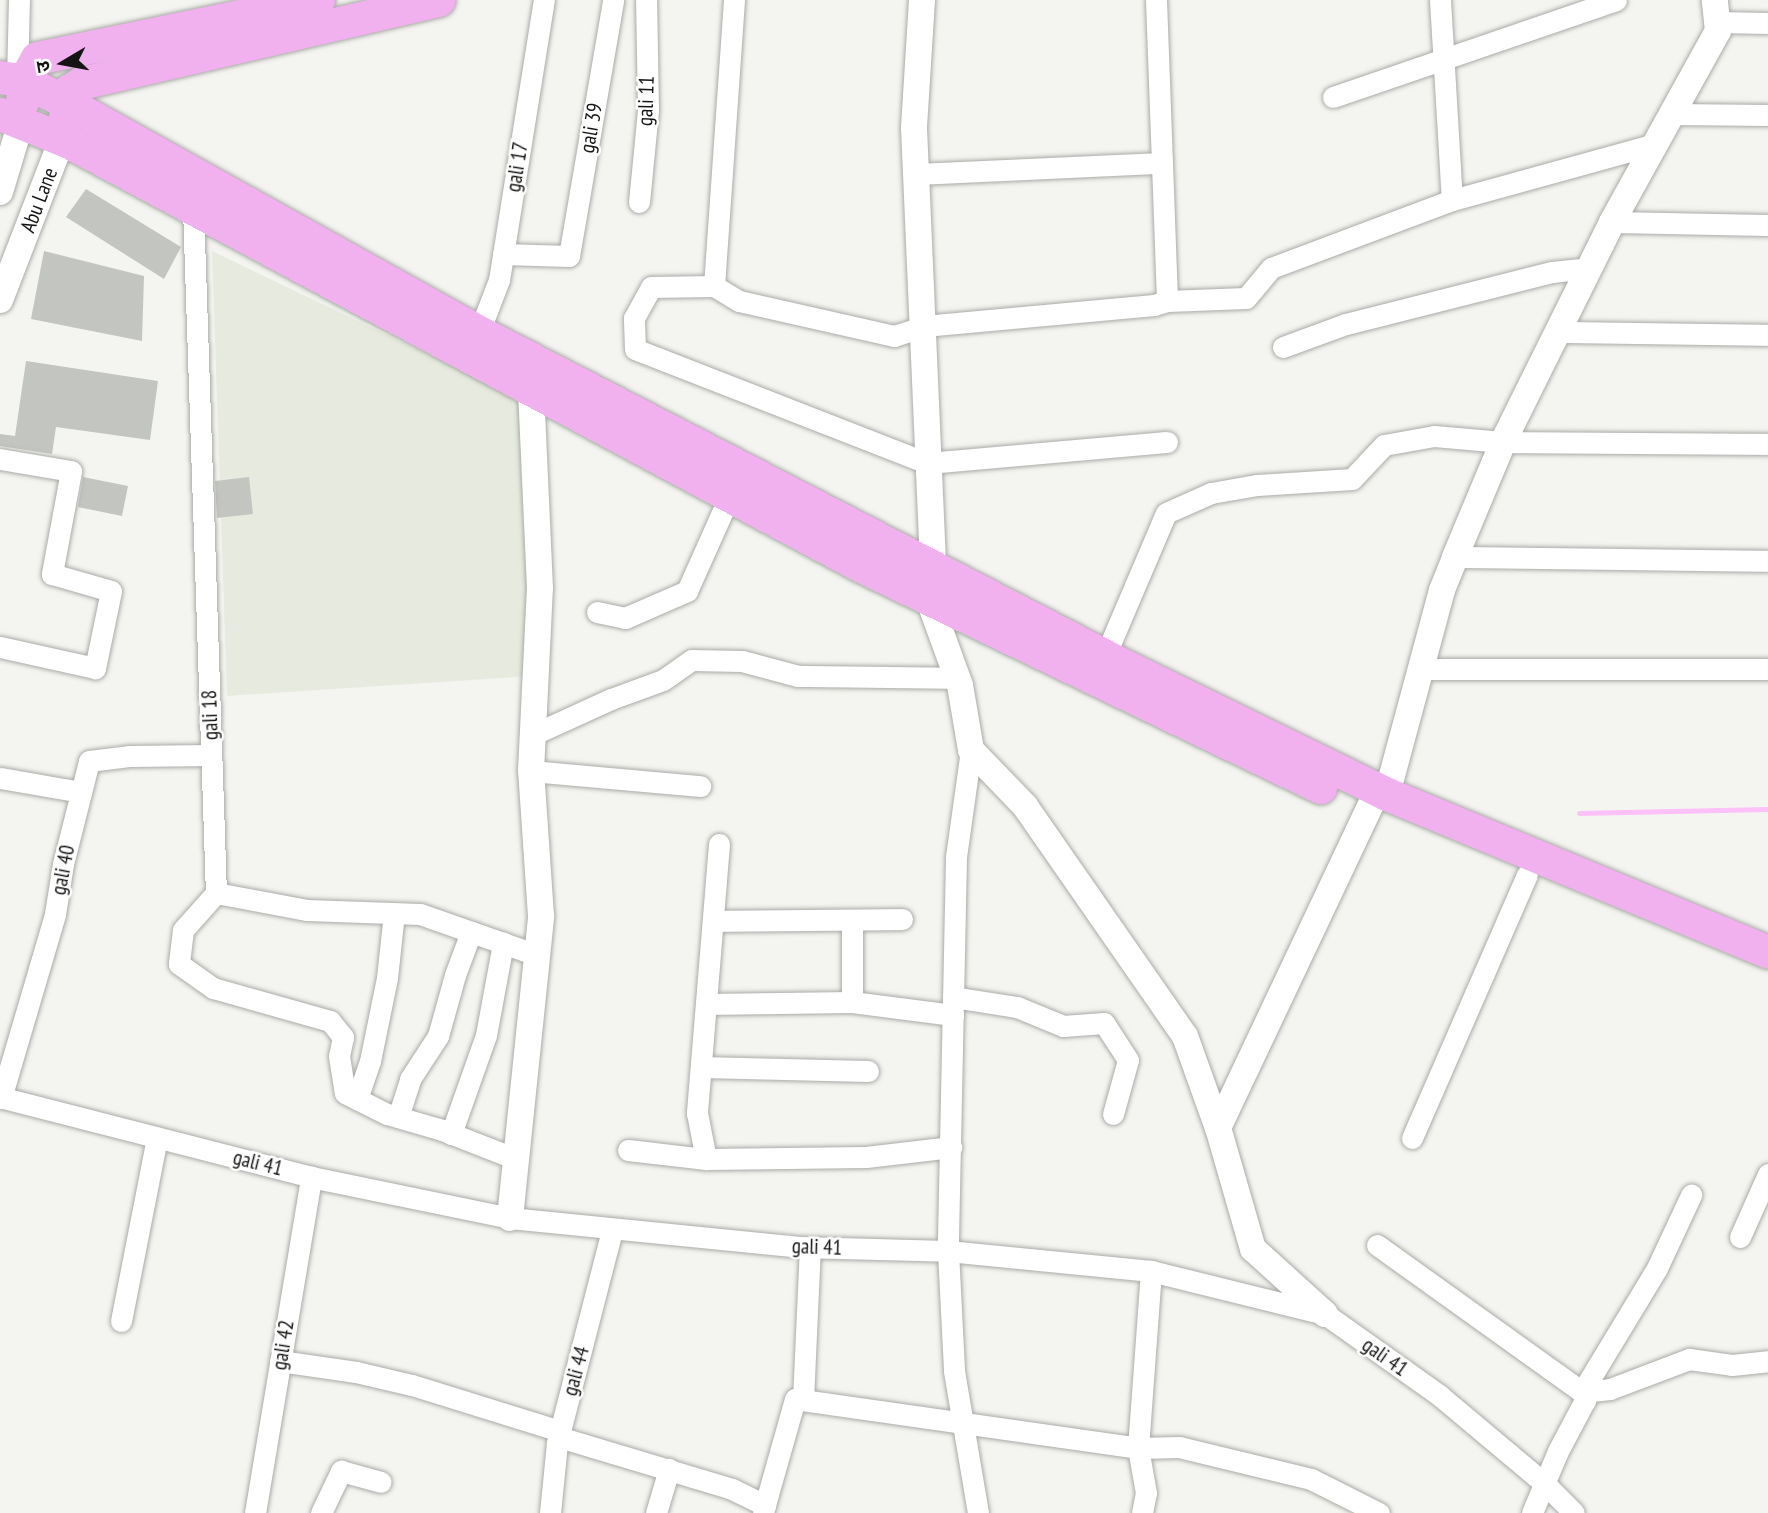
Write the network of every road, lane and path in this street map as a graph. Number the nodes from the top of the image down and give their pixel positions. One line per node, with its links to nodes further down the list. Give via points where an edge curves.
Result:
1 (19, 0): 15 (street)
2 (317, 0): 15 (main road, via 37,58)
3 (438, 0): 17 (main road, via 81,83 70,90)
4 (544, 0): 31 (street, gali 17)
5 (613, 0): 31 (street, gali 39, via 569,256)
6 (646, 0): 27 (street, gali 11, via 648,110)
7 (734, 0): 33 (street)
8 (922, 0): 24 (street, via 914,128)
9 (1156, 0): 23 (street)
10 (1440, 0): 14 (street)
11 (1616, 0): 14 (street)
12 (1716, 11): 13 (street); 18 (street, via 1718,31)
13 (1768, 23)
14 (1444, 59): 16 (street); 26 (street)
15 (14, 79): 17 (main road); 20 (main road)
16 (1333, 97)
17 (66, 102): 21 (main road); 38 (main road)
18 (1672, 114): 19 (street); 22 (street)
19 (1768, 115)
20 (10, 118): 21 (main road); 25 (street, Abu Lane)
21 (62, 139): 28 (main road); 34 (street, Abu Lane)
22 (1655, 144): 26 (street); 29 (street)
23 (1162, 163): 24 (street); 35 (street)
24 (916, 174): 36 (street)
25 (0, 192)
26 (1452, 200): 35 (street, via 1271,268 1246,298)
27 (639, 202)
28 (193, 208): 41 (main road); 60 (street, gali 18)
29 (1612, 222): 30 (street); 32 (street)
30 (1768, 225)
31 (503, 254): 38 (street, gali 17, via 499,280)
32 (1591, 268): 37 (street); 40 (street, via 1552,272 1346,324)
33 (714, 286): 36 (street, via 739,301 894,336); 46 (street, via 651,287 634,318 635,349)
34 (0, 300)
35 (1167, 301): 36 (street)
36 (924, 326): 46 (street)
37 (1558, 331): 39 (street); 43 (street)
38 (479, 332): 50 (main road)
39 (1768, 335)
40 (1283, 347)
41 (531, 389): 47 (main road); 58 (street, via 540,588)
42 (1167, 442): 46 (street)
43 (1503, 442): 44 (street); 48 (street); 54 (street, via 1434,436 1409,439 1384,445 1352,479 1211,493 1166,513)
44 (1768, 444)
45 (0, 459): 53 (street, via 71,471 52,574 111,591 95,667)
46 (927, 463): 50 (street)
47 (730, 495): 51 (main road); 52 (street, via 687,591 625,618)
48 (1455, 557): 49 (street); 55 (street)
49 (1768, 561)
50 (933, 565): 51 (street); 54 (main road)
51 (929, 600): 57 (street); 65 (main road, via 1320,787)
52 (597, 612)
53 (0, 647)
54 (1105, 656): 65 (main road)
55 (1420, 669): 56 (street); 65 (street)
56 (1768, 669)
57 (958, 678): 58 (street, via 798,676 742,661 692,660 663,680); 59 (street)
58 (532, 735): 61 (street)
59 (971, 750): 80 (street, via 956,858); 87 (street, via 1025,806 1185,1036)
60 (211, 755): 64 (street, gali 40, via 89,761); 68 (street, gali 18)
61 (531, 771): 63 (street); 76 (street, via 541,916)
62 (0, 778): 64 (street)
63 (700, 786)
64 (81, 793): 83 (street, gali 40, via 55,914)
65 (1378, 800): 67 (main road); 75 (main road); 87 (street)
66 (719, 844): 72 (street)
67 (1527, 875): 77 (main road); 90 (street)
68 (216, 893): 69 (street, via 307,910); 84 (street, via 183,930 179,964 214,988 330,1021 343,1037 340,1056 345,1093)
69 (394, 913): 73 (street, via 419,914); 84 (street, via 387,978)
70 (902, 919): 71 (street)
71 (852, 920): 72 (street); 78 (street)
72 (713, 921): 79 (street)
73 (471, 932): 74 (street); 86 (street, via 438,1036 410,1079)
74 (503, 943): 76 (street); 88 (street, via 486,1035)
75 (1768, 952)
76 (537, 955): 93 (street)
77 (1768, 973)
78 (852, 1002): 79 (street); 80 (street)
79 (706, 1004): 81 (street)
80 (953, 1006): 85 (street, via 1017,1007 1063,1026 1104,1023 1128,1060); 91 (street)
81 (701, 1067): 82 (street); 94 (street, via 698,1113)
82 (868, 1071)
83 (1, 1098): 89 (street, gali 41)
84 (357, 1099): 86 (street)
85 (1114, 1114)
86 (398, 1117): 88 (street)
87 (1218, 1128): 105 (street, via 1253,1249)
88 (451, 1133): 93 (street)
89 (157, 1137): 96 (street, gali 41); 106 (street)
90 (1412, 1138)
91 (951, 1147): 94 (street, via 866,1157); 103 (street)
92 (628, 1150): 94 (street)
93 (516, 1159): 98 (street)
94 (706, 1159)
95 (1768, 1174): 100 (street)
96 (311, 1177): 98 (street, gali 41); 107 (street, gali 42)
97 (1691, 1195): 109 (street, via 1657,1268)
98 (510, 1219): 99 (street, gali 41)
99 (612, 1230): 102 (street, gali 41); 112 (street, gali 44)
100 (1740, 1237)
101 (1377, 1245): 109 (street)
102 (810, 1247): 103 (street, gali 41); 110 (street)
103 (948, 1251): 104 (street, gali 41); 111 (street, via 954,1371)
104 (1151, 1271): 105 (street, gali 41); 113 (street)
105 (1325, 1314): 116 (street, gali 41, via 1439,1395)
106 (121, 1321)
107 (280, 1361): 112 (street, via 412,1385); 118 (street, gali 42)
108 (1768, 1361): 109 (street, via 1732,1365 1689,1359 1610,1389)
109 (1582, 1392): 116 (street, via 1585,1401)
110 (803, 1400): 111 (street); 117 (street, via 794,1399)
111 (962, 1421): 113 (street); 122 (street)
112 (559, 1434): 114 (street); 120 (street, gali 44)
113 (1138, 1448): 123 (street, via 1146,1493); 124 (street, via 1179,1447 1311,1479)
114 (669, 1469): 117 (street, via 732,1489); 121 (street)
115 (381, 1482): 119 (street, via 341,1471)
116 (1544, 1483): 125 (street); 126 (street, gali 41)
117 (764, 1509)
118 (255, 1513)
119 (320, 1513)
120 (550, 1513)
121 (656, 1513)
122 (978, 1513)
123 (1142, 1513)
124 (1380, 1513)
125 (1532, 1513)
126 (1574, 1513)

